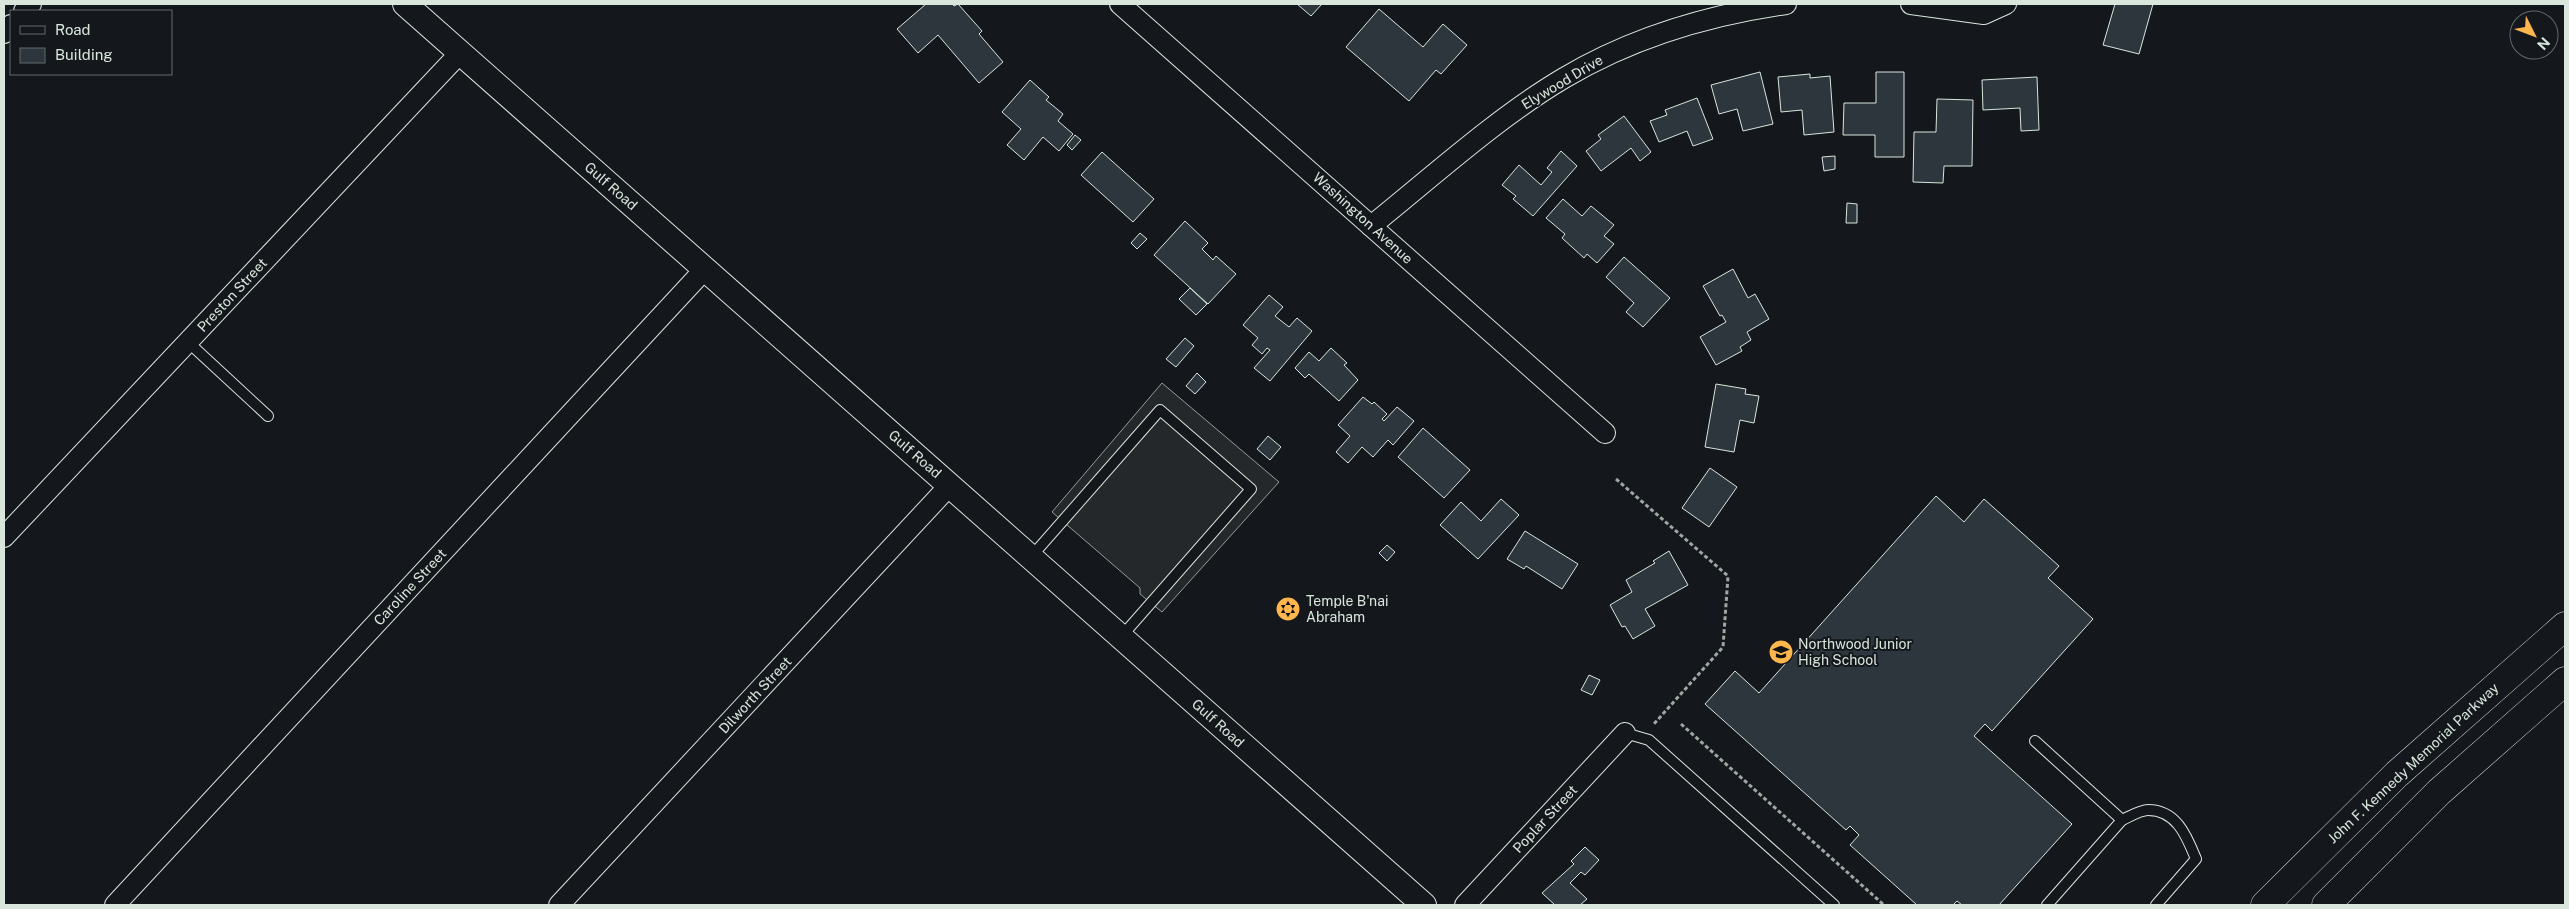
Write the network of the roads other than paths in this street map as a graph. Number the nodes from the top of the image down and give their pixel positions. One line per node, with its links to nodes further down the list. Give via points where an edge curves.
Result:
1 (405, 4): 6 (street, Gulf Road)
2 (1120, 4): 7 (street, Washington Avenue)
3 (1786, 4): 7 (street, Elywood Drive, via 1699,20 1608,55 1564,78 1525,104)
4 (1911, 4): 5 (street, via 1984,14)
5 (2006, 4)
6 (460, 53): 8 (street, Gulf Road); 9 (street, Preston Street)
7 (1371, 226): 11 (street, Washington Avenue)
8 (705, 270): 12 (street, Gulf Road); 21 (street, Caroline Street)
9 (188, 342): 10 (lane); 13 (street, Preston Street)
10 (268, 416)
11 (1605, 433)
12 (950, 485): 14 (street, Gulf Road); 22 (street, Dilworth Street)
13 (4, 537)
14 (1031, 557): 16 (street, Gulf Road); 16 (lane, via 1160,410 1251,489)
15 (2565, 626): 28 (highway, John F. Kennedy Memorial Parkway, via 2397,774)
16 (1121, 637): 23 (street, Gulf Road)
17 (2565, 681): 29 (highway, via 2439,792)
18 (1634, 735): 24 (street, Poplar Street); 25 (lane, via 1649,740)
19 (2035, 741): 20 (lane)
20 (2122, 820): 26 (lane); 27 (lane, via 2147,810 2170,815 2186,834 2196,859)
21 (115, 905)
22 (559, 905)
23 (1424, 905)
24 (1465, 905)
25 (1834, 905)
26 (2047, 905)
27 (2156, 905)
28 (2266, 905)
29 (2326, 905)

